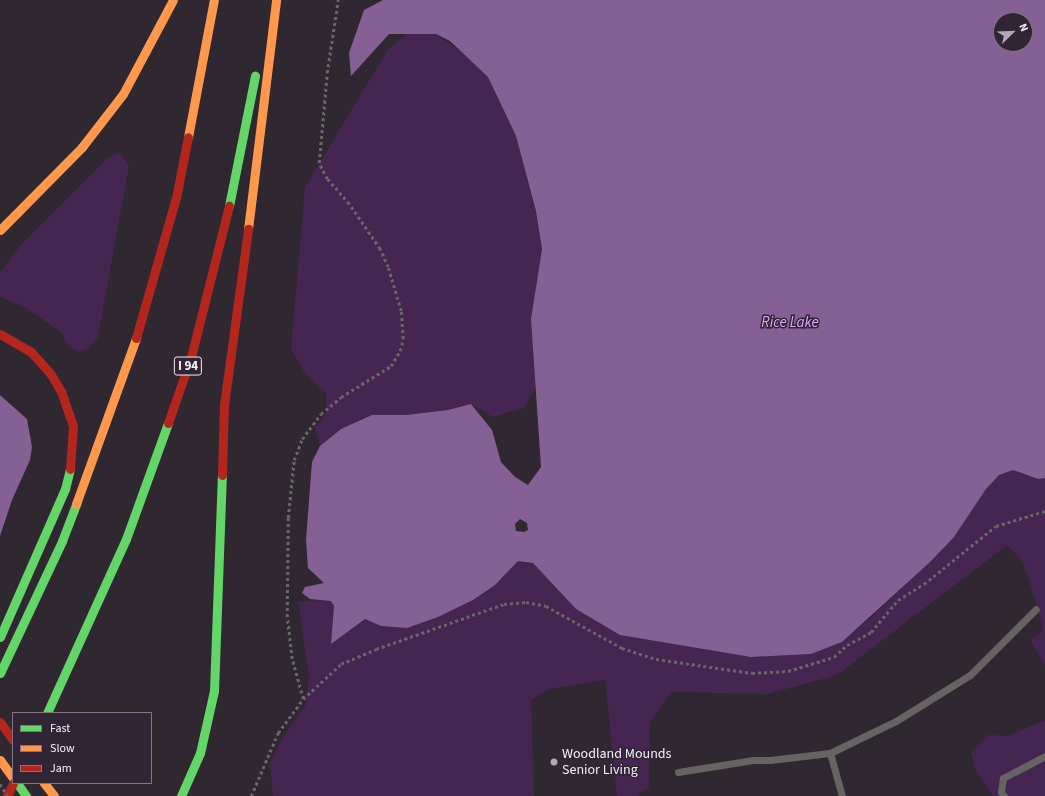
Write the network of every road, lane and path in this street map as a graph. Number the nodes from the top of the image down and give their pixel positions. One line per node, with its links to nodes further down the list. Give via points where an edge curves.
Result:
1 (173, 0): 8 (main road, via 123,94 82,147)
2 (214, 0): 19 (main road, via 176,198 131,357 62,540)
3 (270, 0): 6 (main road)
4 (276, 0): 36 (main road, via 224,405 217,663 214,691 200,753)
5 (338, 0): 20 (path, via 319,157 322,170 331,185 345,198 380,249 401,311 402,339 400,351 391,366 341,397 321,414 302,439 294,460 288,518 287,617 292,659)
6 (259, 53)
7 (256, 68): 21 (main road, I 94, via 228,213 191,357 126,539)
8 (0, 230)
9 (0, 334): 18 (main road, via 31,352 50,373 61,391 73,426 72,462 65,489)
10 (0, 346): 11 (main road)
11 (19, 356)
12 (55, 404): 13 (main road)
13 (60, 422)
14 (62, 435): 15 (main road)
15 (62, 448)
16 (1045, 511): 20 (path, via 996,526 924,584 898,600 871,632 847,645 834,657 788,671 752,673 656,659 622,648 546,606 515,602 351,658)
17 (1036, 608): 24 (lane, via 970,675 896,721)
18 (0, 637)
19 (0, 673)
20 (303, 699): 37 (path, via 278,733)
21 (47, 712)
22 (0, 722): 23 (main road)
23 (12, 739)
24 (830, 753): 27 (lane, via 753,760); 38 (lane)
25 (1045, 756): 39 (lane, via 1003,778 1001,792)
26 (0, 760): 28 (main road)
27 (678, 772)
28 (12, 777)
29 (0, 784): 33 (path, bridge)
30 (13, 784): 33 (main road)
31 (18, 784): 34 (main road)
32 (45, 784): 35 (main road)
33 (8, 796)
34 (26, 796)
35 (54, 796)
36 (181, 796)
37 (251, 796)
38 (842, 796)
39 (1004, 796)

